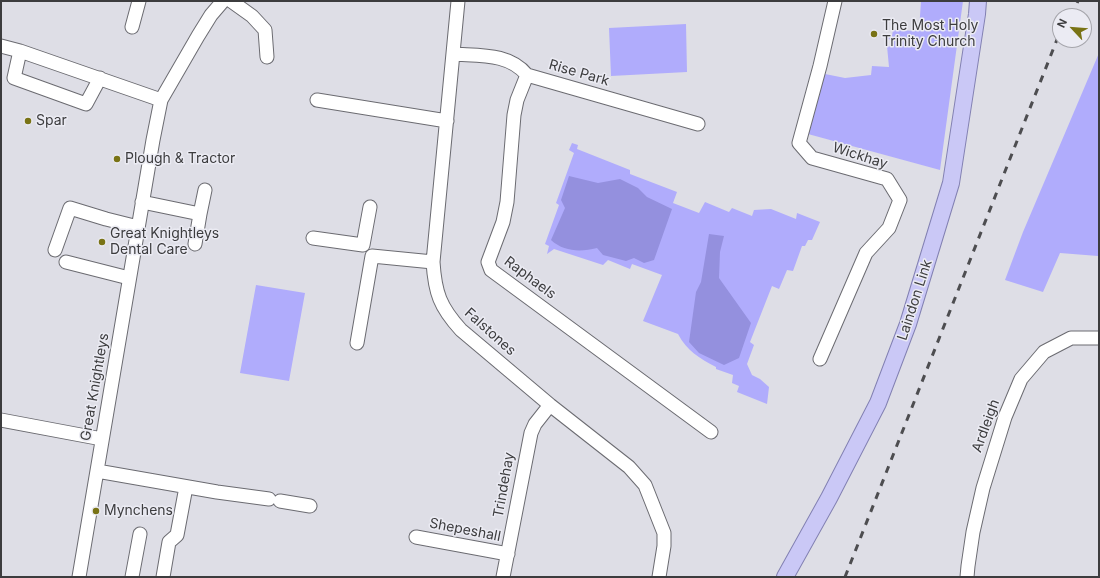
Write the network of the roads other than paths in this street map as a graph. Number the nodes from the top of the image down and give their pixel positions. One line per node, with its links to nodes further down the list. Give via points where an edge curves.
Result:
1 (139, 1): 7 (street)
2 (223, 1): 14 (street, Great Knightleys, via 211,15)
3 (231, 1): 11 (street, via 252,16 265,30)
4 (458, 1): 10 (street, Falstones)
5 (835, 1): 33 (street, Wickhay, via 799,143 812,158 887,179 900,200 889,228 866,253)
6 (978, 1): 49 (main road, Laindon Link, via 951,183 908,324 878,403)
7 (132, 27)
8 (1, 46): 9 (street)
9 (20, 51): 13 (street); 13 (street, via 14,78 86,104)
10 (453, 54): 12 (street, Rise Park, via 509,60); 16 (street, Falstones)
11 (267, 57)
12 (528, 75): 17 (street, Rise Park); 36 (street, Raphaels, via 517,100 514,115 507,202 503,222 488,262 491,270)
13 (100, 78): 14 (street)
14 (161, 100): 19 (street, Great Knightleys)
15 (317, 100): 16 (street)
16 (447, 121): 29 (street, Falstones)
17 (698, 124)
18 (205, 190): 21 (street)
19 (142, 202): 21 (street); 22 (street, Great Knightleys)
20 (370, 207): 25 (street)
21 (200, 214): 24 (street)
22 (138, 227): 26 (street, via 70,208); 30 (street, Great Knightleys)
23 (313, 238): 25 (street)
24 (195, 244)
25 (363, 245): 27 (street)
26 (55, 250)
27 (372, 256): 29 (street); 32 (street)
28 (66, 262): 30 (street)
29 (433, 262): 34 (street, Falstones, via 439,300 448,315 461,330)
30 (129, 278): 37 (street, Great Knightleys)
31 (1099, 338): 50 (street, Ardleigh, via 1071,338 1044,352 1021,380 983,488 973,532)
32 (358, 344)
33 (820, 359)
34 (550, 405): 43 (street, Trindehay, via 535,424 531,434); 48 (street, Falstones, via 629,467 645,485 664,533)
35 (1, 420): 37 (street)
36 (711, 432)
37 (102, 439): 38 (street, Great Knightleys)
38 (97, 471): 39 (street); 44 (street, Great Knightleys)
39 (186, 487): 40 (street); 46 (street, via 176,535 169,542)
40 (310, 506)
41 (140, 534): 45 (street)
42 (416, 537): 43 (street, Shepeshall)
43 (508, 554): 47 (street, Trindehay)
44 (79, 577)
45 (132, 577)
46 (163, 577)
47 (504, 577)
48 (659, 577)
49 (785, 577)
50 (967, 577)

